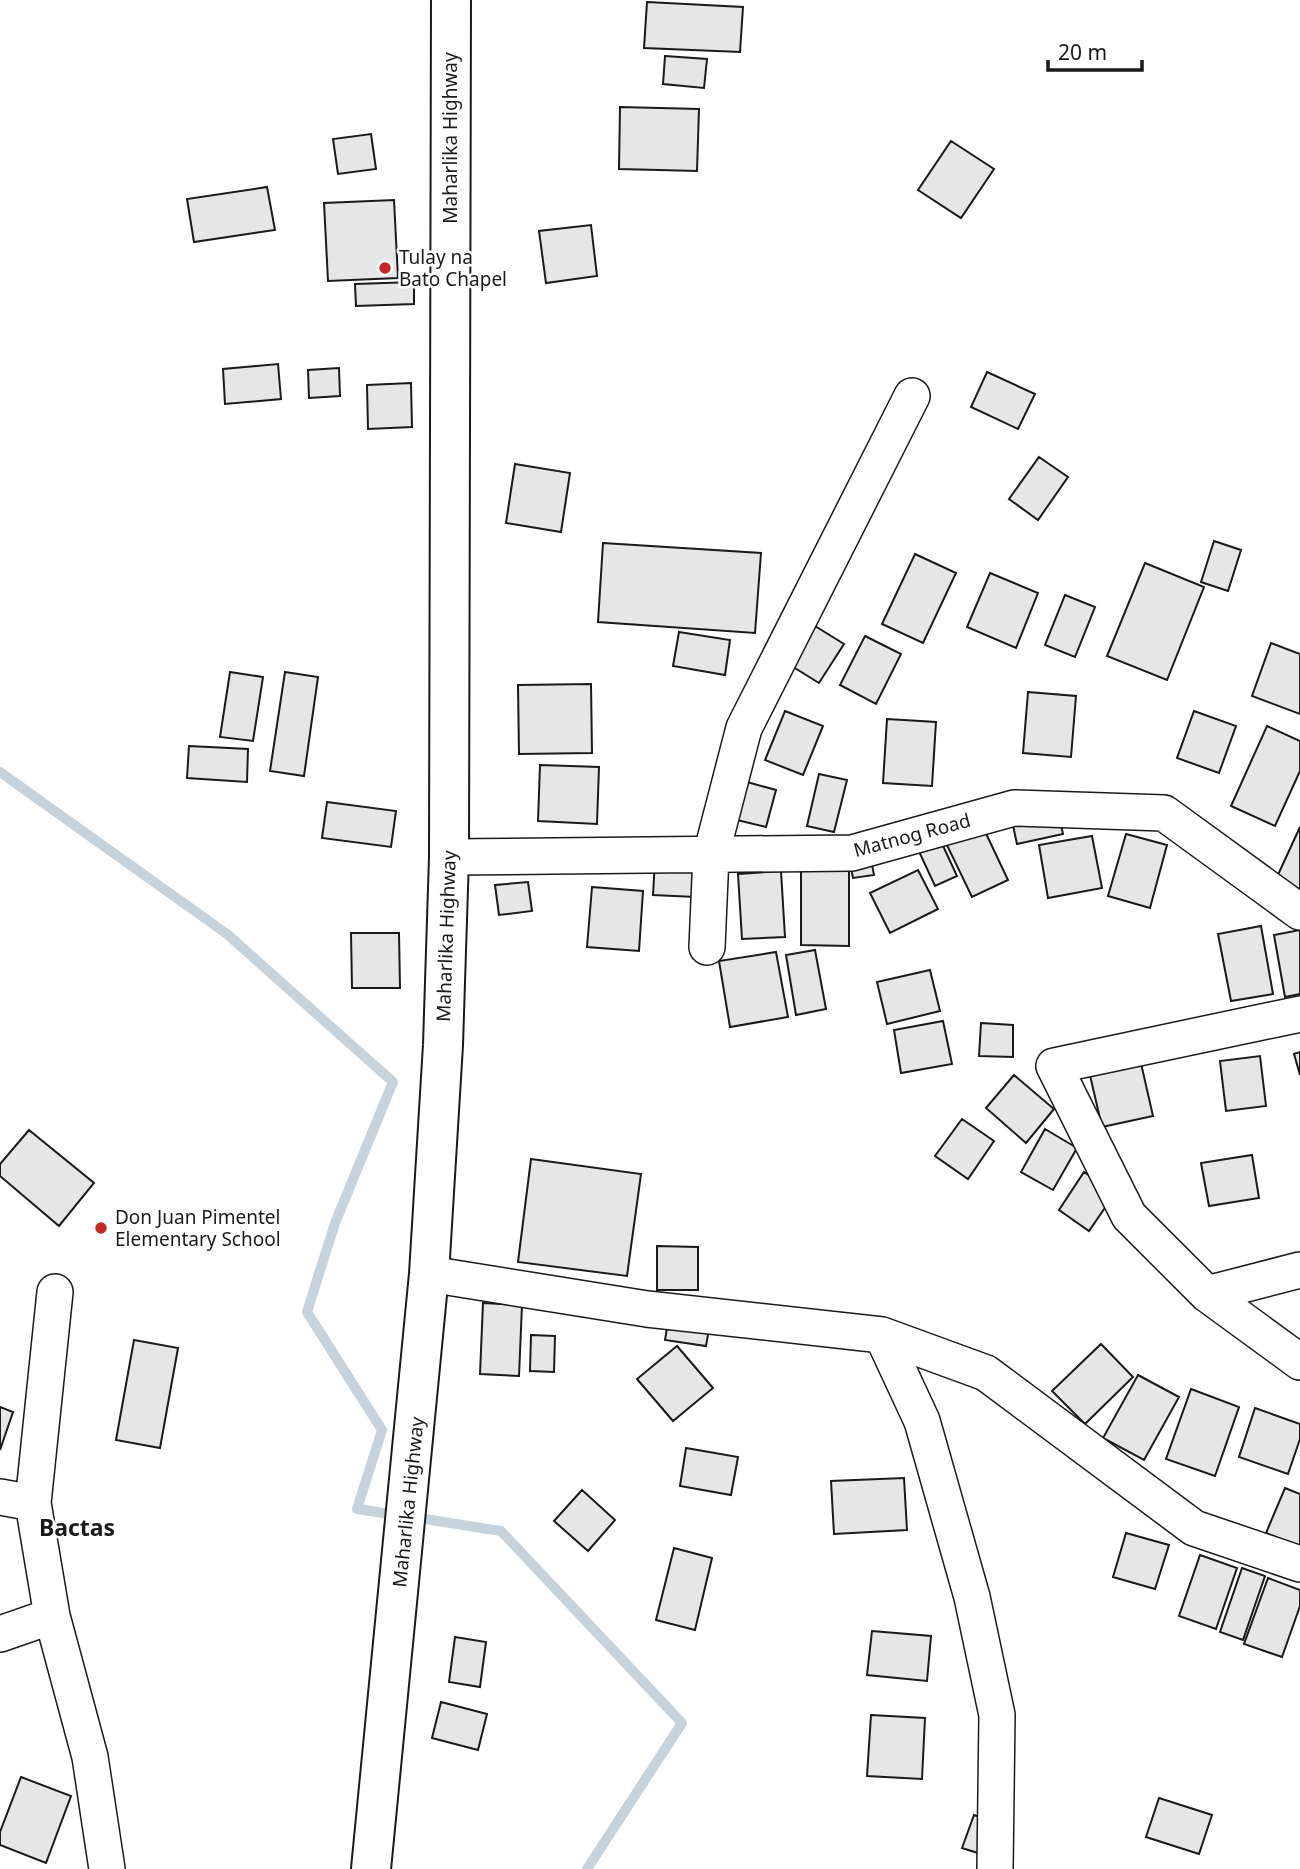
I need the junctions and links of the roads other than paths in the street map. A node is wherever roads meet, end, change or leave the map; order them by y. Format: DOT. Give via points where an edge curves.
graph roads {
  1 [pos="451,0"];
  2 [pos="912,396"];
  3 [pos="711,855"];
  4 [pos="449,857"];
  5 [pos="1300,912"];
  6 [pos="707,947"];
  7 [pos="1300,1014"];
  8 [pos="1300,1270"];
  9 [pos="429,1274"];
  10 [pos="55,1292"];
  11 [pos="1207,1294"];
  12 [pos="882,1335"];
  13 [pos="1300,1362"];
  14 [pos="17,1500"];
  15 [pos="1300,1564"];
  16 [pos="52,1616"];
  17 [pos="0,1634"];
  18 [pos="107,1869"];
  19 [pos="371,1869"];
  20 [pos="995,1869"];
  1 -- 4 [label="highway, Maharlika Highway"];
  2 -- 3 [label="street" via="744,728"];
  3 -- 4 [label="street, Matnog Road"];
  3 -- 5 [label="street, Matnog Road" via="852,853 1014,808 1164,813"];
  3 -- 6 [label="street"];
  4 -- 9 [label="highway, Maharlika Highway"];
  7 -- 11 [label="street" via="1055,1066 1129,1216"];
  8 -- 11 [label="street"];
  9 -- 12 [label="street" via="648,1310"];
  9 -- 19 [label="highway, Maharlika Highway"];
  10 -- 14 [label="street"];
  11 -- 13 [label="street"];
  12 -- 15 [label="street" via="986,1373 1194,1528"];
  12 -- 20 [label="street" via="922,1421 972,1597 997,1715"];
  14 -- 16 [label="street"];
  16 -- 17 [label="street"];
  16 -- 18 [label="street" via="90,1757"];
}
